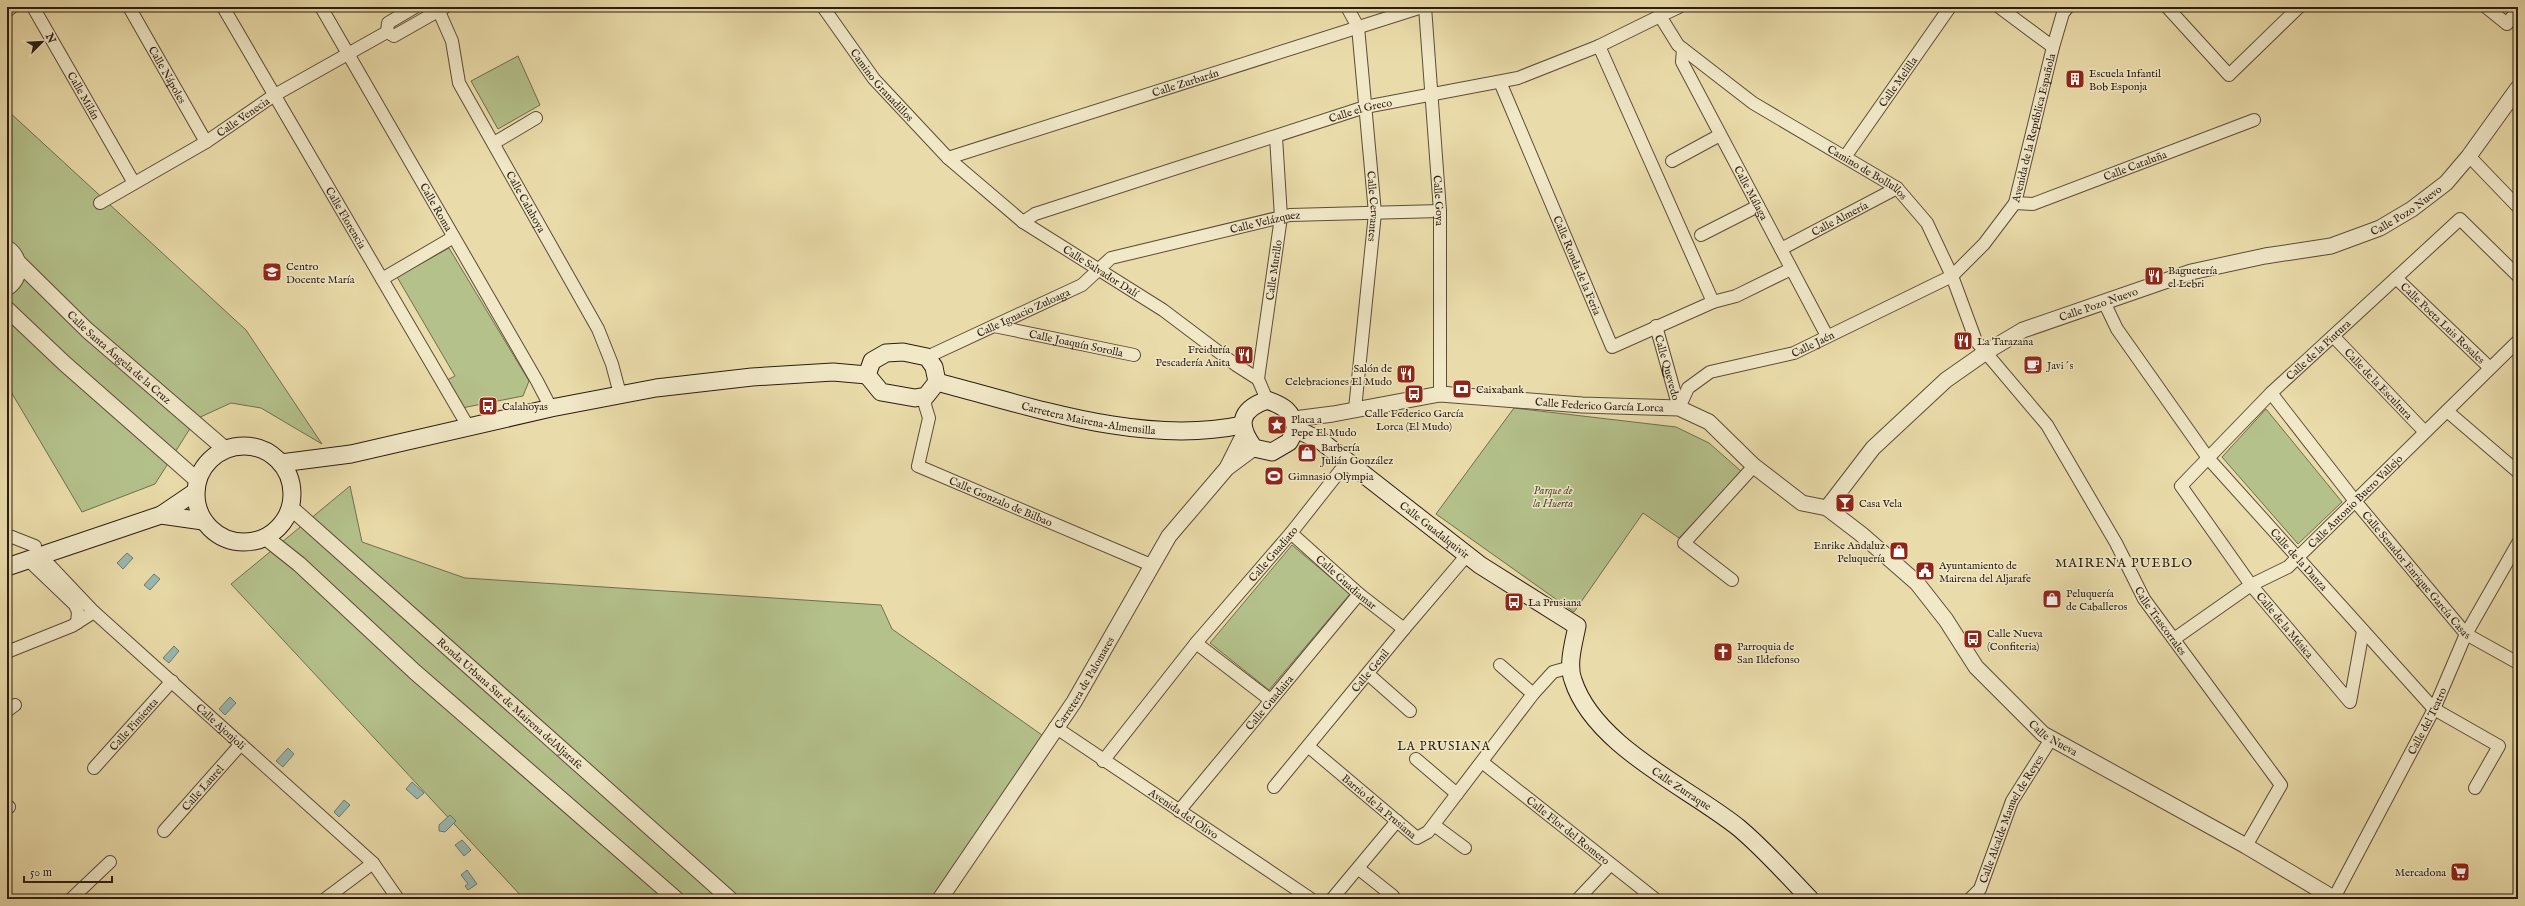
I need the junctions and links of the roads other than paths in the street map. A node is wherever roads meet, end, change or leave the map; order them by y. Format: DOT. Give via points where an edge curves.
graph roads {
  1 [pos="12,7"];
  2 [pos="33,7"];
  3 [pos="129,7"];
  4 [pos="223,7"];
  5 [pos="321,7"];
  6 [pos="415,7"];
  7 [pos="823,7"];
  8 [pos="1347,7"];
  9 [pos="1423,7"];
  10 [pos="1679,7"];
  11 [pos="1950,7"];
  12 [pos="1999,7"];
  13 [pos="2068,7"];
  14 [pos="2167,7"];
  15 [pos="2299,7"];
  16 [pos="2486,7"];
  17 [pos="440,8"];
  18 [pos="2518,10"];
  19 [pos="7,11"];
  20 [pos="1660,16"];
  21 [pos="1358,27"];
  22 [pos="387,32"];
  23 [pos="1599,46"];
  24 [pos="2053,47"];
  25 [pos="1683,49"];
  26 [pos="348,55"];
  27 [pos="1500,82"];
  28 [pos="1432,93"];
  29 [pos="2517,94"];
  30 [pos="273,96"];
  31 [pos="1365,107"];
  32 [pos="536,118"];
  33 [pos="2254,120"];
  34 [pos="1720,135"];
  35 [pos="1276,137"];
  36 [pos="206,142"];
  37 [pos="494,143"];
  38 [pos="2469,156"];
  39 [pos="1845,157"];
  40 [pos="948,158"];
  41 [pos="1672,161"];
  42 [pos="134,184"];
  43 [pos="1897,188"];
  44 [pos="100,202"];
  45 [pos="2015,203"];
  46 [pos="1758,206"];
  47 [pos="2518,207"];
  48 [pos="1440,212"];
  49 [pos="1375,213"];
  50 [pos="1281,217"];
  51 [pos="1023,222"];
  52 [pos="1701,235"];
  53 [pos="452,238"];
  54 [pos="7,248"];
  55 [pos="1781,249"];
  56 [pos="18,262"];
  57 [pos="1097,269"];
  58 [pos="1791,269"];
  59 [pos="1952,276"];
  60 [pos="2518,276"];
  61 [pos="2396,278"];
  62 [pos="382,279"];
  63 [pos="7,288"];
  64 [pos="1713,302"];
  65 [pos="2104,302"];
  66 [pos="7,309"];
  67 [pos="994,326"];
  68 [pos="1656,326"];
  69 [pos="1827,336"];
  70 [pos="2333,336"];
  71 [pos="2518,341"];
  72 [pos="1986,352"];
  73 [pos="1134,355"];
  74 [pos="2490,368"];
  75 [pos="933,369"];
  76 [pos="867,375"];
  77 [pos="1258,379"];
  78 [pos="2271,393"];
  79 [pos="620,394"];
  80 [pos="1440,394"];
  81 [pos="926,396"];
  82 [pos="1268,400"];
  83 [pos="551,408"];
  84 [pos="1679,408"];
  85 [pos="1355,409"];
  86 [pos="2447,411"];
  87 [pos="1295,424"];
  88 [pos="469,428"];
  89 [pos="1243,430"];
  90 [pos="2425,432"];
  91 [pos="1254,448"];
  92 [pos="225,449"];
  93 [pos="2208,458"];
  94 [pos="320,460"];
  95 [pos="1347,462"];
  96 [pos="281,463"];
  97 [pos="1754,466"];
  98 [pos="1227,468"];
  99 [pos="2518,472"];
  100 [pos="291,483"];
  101 [pos="196,486"];
  102 [pos="2181,486"];
  103 [pos="2355,501"];
  104 [pos="290,507"];
  105 [pos="1827,508"];
  106 [pos="161,515"];
  107 [pos="203,521"];
  108 [pos="1290,533"];
  109 [pos="7,536"];
  110 [pos="265,537"];
  111 [pos="2518,543"];
  112 [pos="35,554"];
  113 [pos="7,555"];
  114 [pos="1467,555"];
  115 [pos="2299,556"];
  116 [pos="1151,565"];
  117 [pos="7,567"];
  118 [pos="1732,580"];
  119 [pos="2251,585"];
  120 [pos="1359,594"];
  121 [pos="94,612"];
  122 [pos="77,623"];
  123 [pos="1404,629"];
  124 [pos="2363,631"];
  125 [pos="2466,634"];
  126 [pos="2174,639"];
  127 [pos="1196,643"];
  128 [pos="7,652"];
  129 [pos="2518,663"];
  130 [pos="1500,666"];
  131 [pos="1571,667"];
  132 [pos="1368,674"];
  133 [pos="172,681"];
  134 [pos="1533,694"];
  135 [pos="1269,699"];
  136 [pos="2434,709"];
  137 [pos="1410,711"];
  138 [pos="1055,727"];
  139 [pos="2051,739"];
  140 [pos="241,744"];
  141 [pos="1309,747"];
  142 [pos="1416,759"];
  143 [pos="1103,761"];
  144 [pos="1482,762"];
  145 [pos="94,768"];
  146 [pos="1274,787"];
  147 [pos="2475,788"];
  148 [pos="1457,794"];
  149 [pos="1179,811"];
  150 [pos="1397,821"];
  151 [pos="1434,825"];
  152 [pos="164,831"];
  153 [pos="2246,846"];
  154 [pos="1465,848"];
  155 [pos="110,862"];
  156 [pos="373,863"];
  157 [pos="1610,865"];
  158 [pos="1359,869"];
  159 [pos="1393,896"];
  160 [pos="71,899"];
  161 [pos="325,899"];
  162 [pos="398,899"];
  163 [pos="676,899"];
  164 [pos="730,899"];
  165 [pos="940,899"];
  166 [pos="1312,899"];
  167 [pos="1332,899"];
  168 [pos="1578,899"];
  169 [pos="1655,899"];
  170 [pos="1810,899"];
  171 [pos="1970,899"];
  172 [pos="2334,899"];
  1 -- 19 [label="street"];
  2 -- 42 [label="street, Calle Milán"];
  3 -- 36 [label="street, Calle Nápoles"];
  4 -- 30 [label="street, Calle Florencia"];
  5 -- 26 [label="street, Calle Roma"];
  6 -- 22 [label="street, Calle Venecia" via="388,23"];
  7 -- 40 [label="street, Camino Granadillos" via="874,79"];
  8 -- 21 [label="street, Calle Cervantes"];
  9 -- 21 [label="street, Calle Zurbarán"];
  9 -- 28 [label="street, Calle Goya"];
  10 -- 20 [label="street, Calle el Greco"];
  11 -- 39 [label="street, Calle Melilla"];
  12 -- 24 [label="street"];
  13 -- 24 [label="street, Avenida de la República Española" via="2063,13"];
  14 -- 15 [label="street" via="2229,74"];
  16 -- 18 [label="street" via="2507,24"];
  17 -- 22 [label="street, Calle Venecia" via="394,36"];
  17 -- 37 [label="street, Calle Calahoya" via="452,41 459,83"];
  20 -- 23 [label="street, Calle el Greco"];
  20 -- 25 [label="street"];
  21 -- 31 [label="street, Calle Cervantes"];
  21 -- 40 [label="street, Calle Zurbarán"];
  22 -- 26 [label="street, Calle Venecia"];
  23 -- 27 [label="street, Calle el Greco" via="1518,78"];
  23 -- 64 [label="street"];
  24 -- 45 [label="street, Avenida de la República Española"];
  25 -- 34 [label="street, Calle Málaga" via="1682,62"];
  25 -- 39 [label="street, Camino de Bollullos" via="1753,102"];
  26 -- 30 [label="street, Calle Venecia"];
  26 -- 53 [label="street, Calle Roma"];
  27 -- 28 [label="street, Calle el Greco"];
  27 -- 68 [label="street, Calle Ronda de la Feria" via="1612,347"];
  28 -- 31 [label="street, Calle el Greco"];
  28 -- 48 [label="street, Calle Goya"];
  29 -- 38 [label="street, Calle Pozo Nuevo"];
  30 -- 36 [label="street, Calle Venecia"];
  30 -- 62 [label="street, Calle Florencia"];
  31 -- 35 [label="street, Calle el Greco"];
  31 -- 49 [label="street, Calle Cervantes"];
  32 -- 37 [label="street"];
  33 -- 45 [label="street, Calle Cataluña" via="2033,204"];
  34 -- 41 [label="street"];
  34 -- 46 [label="street, Calle Málaga"];
  35 -- 50 [label="street, Calle Murillo"];
  35 -- 51 [label="street, Calle el Greco" via="1035,214"];
  36 -- 42 [label="street, Calle Venecia"];
  37 -- 79 [label="street, Calle Calahoya" via="598,329 612,364"];
  38 -- 47 [label="street"];
  38 -- 65 [label="street, Calle Pozo Nuevo" via="2446,183 2380,228 2331,246 2191,272"];
  39 -- 43 [label="street, Camino de Bollullos"];
  40 -- 51 [label="street, Calle Salvador Dalí"];
  42 -- 44 [label="street, Calle Venecia"];
  43 -- 55 [label="street, Calle Almería"];
  43 -- 59 [label="street, Camino de Bollullos" via="1927,223"];
  45 -- 59 [label="street, Avenida de la República Española" via="1984,244"];
  46 -- 52 [label="street"];
  46 -- 55 [label="street, Calle Málaga"];
  48 -- 49 [label="street, Calle Velázquez"];
  48 -- 80 [label="street, Calle Goya"];
  49 -- 50 [label="street, Calle Velázquez"];
  49 -- 85 [label="street, Calle Cervantes"];
  50 -- 57 [label="street, Calle Velázquez" via="1111,258"];
  50 -- 77 [label="street, Calle Murillo"];
  51 -- 57 [label="street, Calle Salvador Dalí"];
  53 -- 62 [label="street"];
  53 -- 83 [label="street, Calle Roma"];
  54 -- 56 [label="street, Calle Santa Ángela de la Cruz"];
  55 -- 58 [label="street, Calle Málaga"];
  56 -- 63 [label="street" via="16,279"];
  56 -- 92 [label="street, Calle Santa Ángela de la Cruz" via="87,330"];
  57 -- 67 [label="street, Calle Ignacio Zuloaga" via="1082,285"];
  57 -- 77 [label="street, Calle Salvador Dalí" via="1163,310"];
  58 -- 64 [label="street, Calle Ronda de la Feria" via="1736,296"];
  58 -- 69 [label="street, Calle Málaga"];
  59 -- 69 [label="street, Calle Jaén"];
  59 -- 72 [label="street, Camino de Bollullos" via="1976,341"];
  60 -- 61 [label="street, Calle de la Pintura" via="2460,219"];
  61 -- 70 [label="street, Calle de la Pintura"];
  61 -- 74 [label="street, Calle Poeta Luis Rosales"];
  62 -- 88 [label="street, Calle Florencia"];
  64 -- 68 [label="street, Calle Ronda de la Feria"];
  65 -- 72 [label="street, Calle Pozo Nuevo" via="2024,330"];
  65 -- 93 [label="street, Calle de la Danza" via="2117,328"];
  66 -- 101 [label="street"];
  67 -- 73 [label="street, Calle Joaquín Sorolla"];
  67 -- 75 [label="street, Calle Ignacio Zuloaga" via="944,349"];
  68 -- 84 [label="street, Calle Quevedo"];
  69 -- 84 [label="street, Calle Jaén" via="1794,353 1710,372 1688,388"];
  70 -- 78 [label="street, Calle de la Pintura"];
  70 -- 90 [label="street, Calle de la Escultura"];
  71 -- 74 [label="street, Calle Antonio Buero Vallejo"];
  72 -- 105 [label="street, Calle Pozo Nuevo" via="1946,380 1873,448"];
  72 -- 126 [label="street, Calle Trascorrales" via="2047,425 2116,543 2144,599"];
  74 -- 86 [label="street, Calle Antonio Buero Vallejo"];
  75 -- 76 [label="main road" via="903,352 886,353 872,361"];
  75 -- 81 [label="main road"];
  75 -- 89 [label="main road, Carretera Mairena-Almensilla" via="1085,420 1166,431"];
  76 -- 79 [label="main road" via="833,372 752,377"];
  76 -- 81 [label="main road" via="881,392 915,398"];
  77 -- 82 [label="street"];
  78 -- 93 [label="street, Calle de la Pintura"];
  78 -- 103 [label="street, Calle Senador Enrique García Casas"];
  79 -- 83 [label="main road"];
  80 -- 84 [label="street, Calle Federico García Lorca" via="1582,405"];
  80 -- 85 [label="street, Calle Federico García Lorca"];
  81 -- 116 [label="street, Calle Gonzalo de Bilbao" via="925,405 929,418 918,466"];
  82 -- 87 [label="main road" via="1285,406"];
  82 -- 89 [label="main road" via="1254,405 1246,414"];
  83 -- 88 [label="main road"];
  84 -- 97 [label="street, Calle Federico García Lorca" via="1709,422"];
  85 -- 87 [label="street, Calle Federico García Lorca"];
  86 -- 90 [label="street, Calle Antonio Buero Vallejo"];
  86 -- 99 [label="street"];
  87 -- 91 [label="main road" via="1289,442 1272,452"];
  87 -- 95 [label="main road, Calle Guadalquivir"];
  88 -- 94 [label="main road"];
  89 -- 91 [label="main road"];
  89 -- 98 [label="street, Carretera de Palomares"];
  90 -- 103 [label="street, Calle Antonio Buero Vallejo"];
  91 -- 98 [label="street, Carretera de Palomares"];
  92 -- 96 [label="main road" via="240,445 255,446 269,452"];
  92 -- 101 [label="main road" via="208,461"];
  93 -- 102 [label="street, Calle de la Pintura"];
  93 -- 115 [label="street, Calle de la Danza"];
  94 -- 96 [label="main road"];
  94 -- 100 [label="main road"];
  95 -- 108 [label="street, Calle Guadiato"];
  95 -- 114 [label="main road, Calle Guadalquivir"];
  96 -- 100 [label="main road"];
  97 -- 105 [label="street, Calle Federico García Lorca" via="1802,503"];
  97 -- 118 [label="street" via="1684,542"];
  98 -- 116 [label="street, Carretera de Palomares" via="1169,536"];
  100 -- 104 [label="main road"];
  101 -- 106 [label="main road"];
  101 -- 107 [label="main road" via="197,507"];
  102 -- 119 [label="street, Calle de la Música"];
  103 -- 115 [label="street, Calle Antonio Buero Vallejo"];
  103 -- 125 [label="street, Calle Senador Enrique García Casas"];
  104 -- 110 [label="main road" via="276,530"];
  104 -- 164 [label="street, Ronda Urbana Sur de Mairena delAljarafe"];
  105 -- 139 [label="street, Calle Nueva" via="1917,583 1946,620 1976,667"];
  106 -- 107 [label="main road"];
  106 -- 112 [label="main road"];
  107 -- 110 [label="main road" via="215,533 231,541 248,542"];
  108 -- 120 [label="street, Calle Guadiamar"];
  108 -- 127 [label="street, Calle Guadiato"];
  109 -- 112 [label="street, Calle Ajonjoli"];
  110 -- 163 [label="street" via="299,564 415,672"];
  111 -- 125 [label="street, Calle del Teatro"];
  112 -- 113 [label="main road"];
  112 -- 117 [label="main road"];
  112 -- 121 [label="street, Calle Ajonjoli"];
  112 -- 122 [label="street, Calle Ajonjoli" via="75,605 78,612"];
  114 -- 123 [label="street, Calle Genil"];
  114 -- 131 [label="main road, Calle Guadalquivir" via="1577,626"];
  115 -- 119 [label="street, Calle Antonio Buero Vallejo" via="2288,567"];
  115 -- 124 [label="street, Calle de la Danza"];
  116 -- 138 [label="street, Carretera de Palomares" via="1074,702"];
  119 -- 124 [label="street, Calle de la Música" via="2350,702"];
  119 -- 126 [label="street, Calle Antonio Buero Vallejo"];
  120 -- 123 [label="street, Calle Guadiamar"];
  120 -- 135 [label="street, Calle Guadaira"];
  121 -- 122 [label="street"];
  121 -- 133 [label="street, Calle Ajonjoli"];
  122 -- 128 [label="street"];
  123 -- 132 [label="street, Calle Genil"];
  124 -- 136 [label="street, Calle de la Danza"];
  125 -- 129 [label="street, Calle Senador Enrique García Casas"];
  125 -- 136 [label="street, Calle del Teatro"];
  126 -- 153 [label="street, Calle Trascorrales" via="2281,786"];
  127 -- 135 [label="street"];
  127 -- 143 [label="street, Calle Guadiato"];
  130 -- 134 [label="street"];
  131 -- 134 [label="street, Barrio de la Prusiana" via="1553,672"];
  131 -- 170 [label="main road, Calle Zurraque" via="1572,680 1582,700 1607,733 1739,828"];
  132 -- 137 [label="street"];
  132 -- 141 [label="street, Calle Genil"];
  133 -- 140 [label="street, Calle Ajonjoli"];
  133 -- 145 [label="street, Calle Pimienta"];
  134 -- 144 [label="street, Barrio de la Prusiana"];
  135 -- 149 [label="street, Calle Guadaira"];
  136 -- 147 [label="street, Calle de la Danza" via="2499,746"];
  136 -- 172 [label="street, Calle del Teatro"];
  138 -- 143 [label="street, Avenida del Olivo"];
  138 -- 165 [label="street, Carretera de Palomares"];
  139 -- 153 [label="street, Calle Nueva"];
  139 -- 171 [label="street, Calle Alcalde Manuel de Reyes" via="2012,801 1980,889"];
  140 -- 152 [label="street, Calle Laurel"];
  140 -- 156 [label="street, Calle Ajonjoli"];
  141 -- 146 [label="street, Calle Genil"];
  141 -- 150 [label="street, Barrio de la Prusiana"];
  142 -- 148 [label="street"];
  143 -- 149 [label="street, Avenida del Olivo"];
  144 -- 148 [label="street, Barrio de la Prusiana"];
  144 -- 157 [label="street, Calle Flor del Romero"];
  148 -- 151 [label="street, Barrio de la Prusiana"];
  149 -- 166 [label="street, Avenida del Olivo"];
  150 -- 151 [label="street, Barrio de la Prusiana" via="1417,838"];
  150 -- 158 [label="street"];
  151 -- 154 [label="street"];
  153 -- 172 [label="street, Calle Nueva"];
  155 -- 160 [label="street"];
  156 -- 161 [label="street"];
  156 -- 162 [label="street, Calle Ajonjoli"];
  157 -- 168 [label="street"];
  157 -- 169 [label="street, Calle Flor del Romero"];
  158 -- 159 [label="street"];
  158 -- 167 [label="street"];
}
